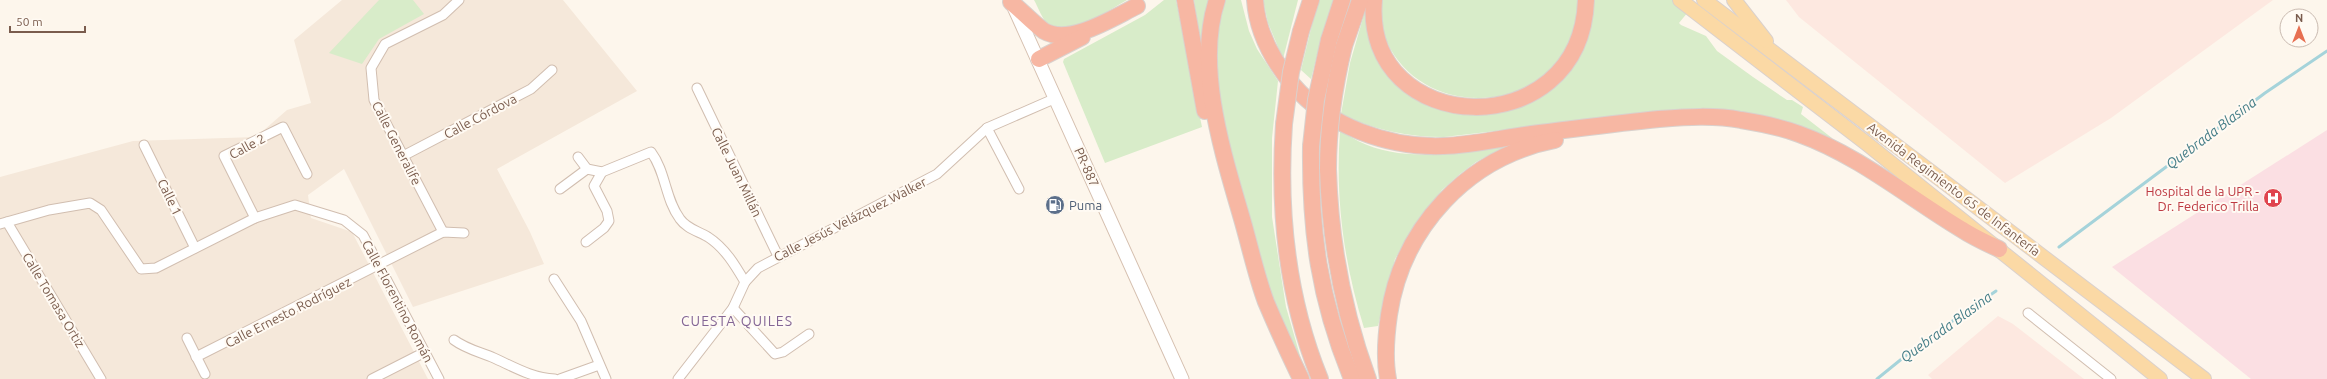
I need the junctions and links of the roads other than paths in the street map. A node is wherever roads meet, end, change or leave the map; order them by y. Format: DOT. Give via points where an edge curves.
graph roads {
  1 [pos="459,0"];
  2 [pos="1185,0"];
  3 [pos="1217,0"];
  4 [pos="1255,0"];
  5 [pos="1311,0"];
  6 [pos="1342,0"];
  7 [pos="1360,0"];
  8 [pos="1374,0"];
  9 [pos="1586,0"];
  10 [pos="1680,0"];
  11 [pos="1704,0"];
  12 [pos="1734,0"];
  13 [pos="1011,1"];
  14 [pos="1142,2"];
  15 [pos="1778,58"];
  16 [pos="1038,59"];
  17 [pos="552,70"];
  18 [pos="697,88"];
  19 [pos="1056,98"];
  20 [pos="1606,125"];
  21 [pos="987,128"];
  22 [pos="144,145"];
  23 [pos="403,156"];
  24 [pos="578,157"];
  25 [pos="587,169"];
  26 [pos="602,172"];
  27 [pos="308,174"];
  28 [pos="560,189"];
  29 [pos="1019,189"];
  30 [pos="255,218"];
  31 [pos="3,223"];
  32 [pos="443,232"];
  33 [pos="464,233"];
  34 [pos="586,242"];
  35 [pos="195,248"];
  36 [pos="1999,249"];
  37 [pos="778,256"];
  38 [pos="380,266"];
  39 [pos="554,279"];
  40 [pos="745,282"];
  41 [pos="1266,300"];
  42 [pos="733,308"];
  43 [pos="2028,313"];
  44 [pos="809,334"];
  45 [pos="187,338"];
  46 [pos="454,340"];
  47 [pos="425,352"];
  48 [pos="196,357"];
  49 [pos="599,365"];
  50 [pos="204,374"];
  51 [pos="101,379"];
  52 [pos="372,379"];
  53 [pos="439,379"];
  54 [pos="556,379"];
  55 [pos="560,379"];
  56 [pos="606,379"];
  57 [pos="678,379"];
  58 [pos="1182,379"];
  59 [pos="1301,379"];
  60 [pos="1320,379"];
  61 [pos="1352,379"];
  62 [pos="1368,379"];
  63 [pos="1388,379"];
  64 [pos="2111,379"];
  65 [pos="2160,379"];
  66 [pos="2204,379"];
  1 -- 23 [label="street, Calle Generalife" via="443,15 385,44 370,68 374,100"];
  2 -- 41 [label="highway" via="1208,126 1222,186 1244,255"];
  3 -- 41 [label="highway" via="1210,39 1214,104 1232,183"];
  4 -- 20 [label="highway" via="1265,39 1279,68 1300,93 1330,116 1356,130 1395,142 1445,146"];
  5 -- 60 [label="highway, bridge" via="1291,72 1284,124 1281,182 1287,258 1303,329"];
  6 -- 61 [label="highway, bridge" via="1329,40 1316,100 1311,146 1312,226 1319,272 1334,332"];
  7 -- 62 [label="highway, bridge" via="1344,46 1336,82 1328,169 1332,234 1338,275"];
  8 -- 9 [label="highway" via="1374,22 1378,41 1382,52 1400,76 1436,100 1454,106 1482,108 1522,98 1538,90 1558,72 1578,41 1583,27"];
  10 -- 36 [label="main road, Avenida Regimiento 65 de Infantería"];
  11 -- 15 [label="main road, Avenida Regimiento 65 de Infantería"];
  12 -- 15 [label="main road"];
  13 -- 14 [label="highway" via="1053,35 1092,28"];
  13 -- 16 [label="street, PR-887"];
  14 -- 16 [label="highway" via="1101,28"];
  15 -- 66 [label="main road, Avenida Regimiento 65 de Infantería" via="1881,133"];
  16 -- 19 [label="street, PR-887"];
  17 -- 23 [label="street, Calle Córdova" via="531,89"];
  18 -- 37 [label="street, Calle Juan Millán"];
  19 -- 21 [label="street, Calle Jesús Velázquez Walker"];
  19 -- 58 [label="street, PR-887"];
  20 -- 36 [label="highway" via="1721,117 1786,130 1843,154 1909,193 1961,230"];
  20 -- 63 [label="highway" via="1509,153 1476,172 1441,204 1410,249 1395,284 1386,334"];
  21 -- 29 [label="street"];
  21 -- 37 [label="street, Calle Jesús Velázquez Walker" via="937,174 795,250"];
  22 -- 35 [label="street, Calle 1"];
  23 -- 32 [label="street, Calle Generalife"];
  24 -- 25 [label="street"];
  25 -- 26 [label="street"];
  25 -- 28 [label="street"];
  26 -- 34 [label="street" via="594,186 607,212 608,221 604,228"];
  26 -- 40 [label="street" via="651,152 680,220 691,230 708,237 720,247"];
  27 -- 30 [label="street, Calle 2" via="284,127 224,156"];
  30 -- 35 [label="street, Calle Florentino Román"];
  30 -- 38 [label="street, Calle Florentino Román" via="295,205 344,220 363,235"];
  31 -- 35 [label="street, Calle Florentino Román" via="49,210 90,203 101,210 140,269 156,268"];
  31 -- 51 [label="street, Calle Tomasa Ortiz"];
  32 -- 33 [label="street"];
  32 -- 38 [label="street"];
  36 -- 65 [label="main road, Avenida Regimiento 65 de Infantería"];
  37 -- 40 [label="street, Calle Jesús Velázquez Walker" via="758,268"];
  38 -- 47 [label="street, Calle Florentino Román"];
  38 -- 48 [label="street, Calle Ernesto Rodríguez"];
  39 -- 49 [label="street" via="581,321"];
  40 -- 42 [label="street, Calle Jesús Velázquez Walker"];
  41 -- 59 [label="highway"];
  42 -- 44 [label="street" via="775,354 783,352"];
  42 -- 57 [label="street, Calle Jesús Velázquez Walker"];
  43 -- 64 [label="street"];
  45 -- 48 [label="street"];
  46 -- 54 [label="street" via="464,348 521,371"];
  47 -- 52 [label="street"];
  47 -- 53 [label="street, Calle Florentino Román"];
  48 -- 50 [label="street"];
  49 -- 55 [label="street"];
  49 -- 56 [label="street"];
}
